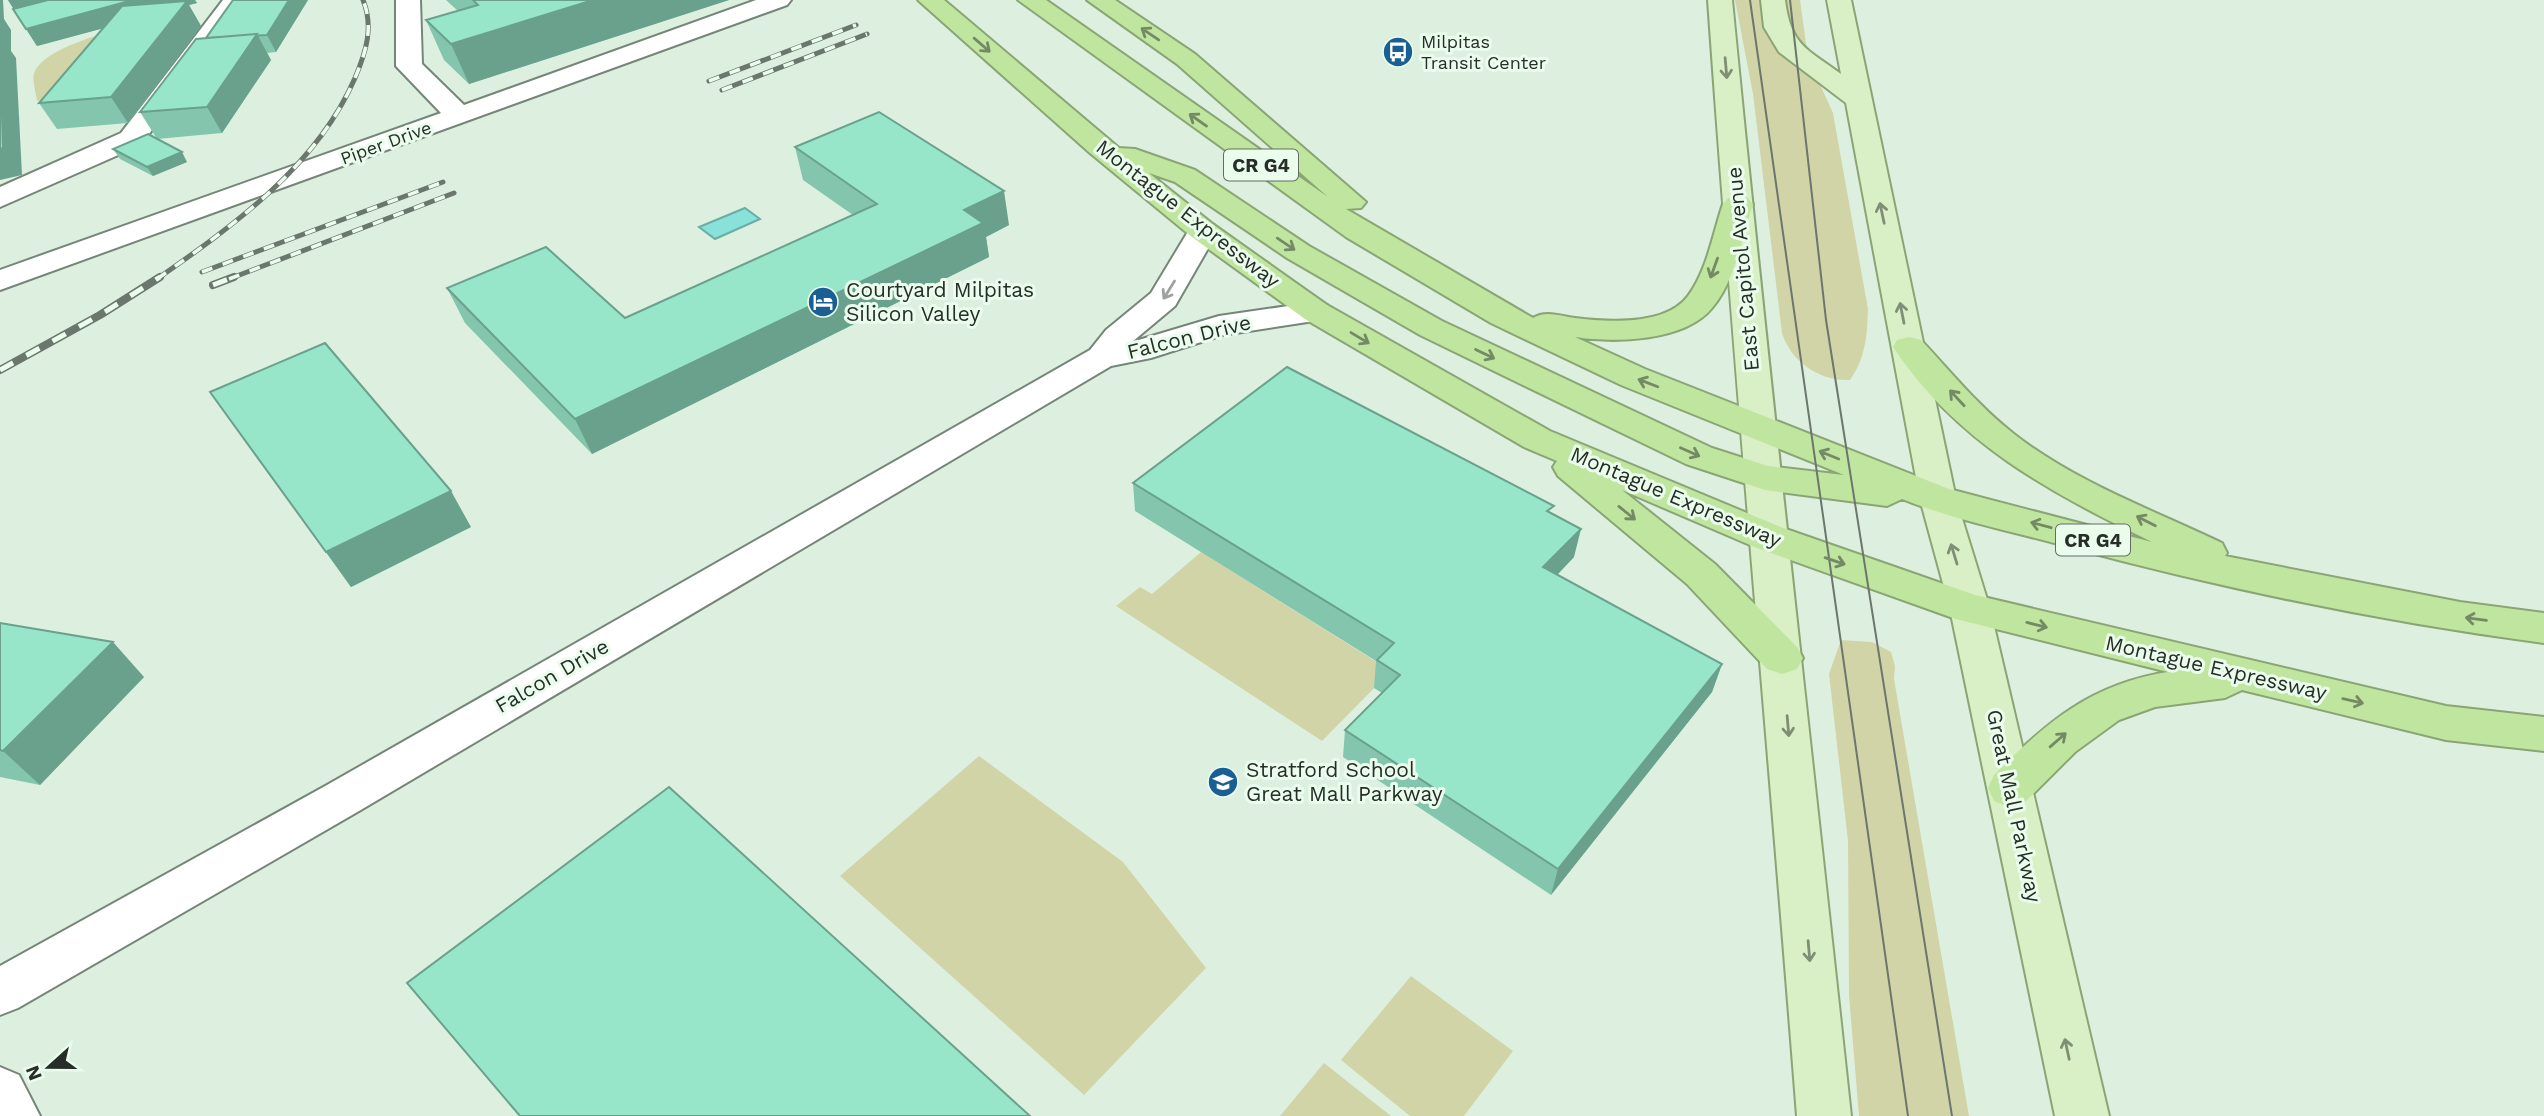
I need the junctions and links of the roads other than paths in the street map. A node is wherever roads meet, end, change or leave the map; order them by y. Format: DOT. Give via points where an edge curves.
graph roads {
  1 [pos="235,0"];
  2 [pos="408,0"];
  3 [pos="801,0"];
  4 [pos="930,0"];
  5 [pos="1030,0"];
  6 [pos="1099,0"];
  7 [pos="1720,0"];
  8 [pos="1773,0"];
  9 [pos="1839,0"];
  10 [pos="775,2"];
  11 [pos="1859,100"];
  12 [pos="460,116"];
  13 [pos="1100,147"];
  14 [pos="0,198"];
  15 [pos="1738,204"];
  16 [pos="1203,231"];
  17 [pos="1424,270"];
  18 [pos="0,281"];
  19 [pos="1316,312"];
  20 [pos="1502,316"];
  21 [pos="1909,346"];
  22 [pos="1102,357"];
  23 [pos="1757,426"];
  24 [pos="1537,439"];
  25 [pos="1765,478"];
  26 [pos="1938,499"];
  27 [pos="1770,538"];
  28 [pos="2250,575"];
  29 [pos="1970,609"];
  30 [pos="2544,628"];
  31 [pos="1782,658"];
  32 [pos="2263,680"];
  33 [pos="2544,734"];
  34 [pos="2010,788"];
  35 [pos="0,992"];
  36 [pos="0,1093"];
  37 [pos="13,1116"];
  38 [pos="1824,1116"];
  39 [pos="2082,1116"];
  1 -- 14 [label="street" via="131,139"];
  2 -- 12 [label="street" via="409,66"];
  3 -- 10 [label="street, Piper Drive"];
  4 -- 13 [label="highway, Montague Expressway, one-way"];
  17 -- 5 [label="highway, CR G4, one-way" via="1346,223"];
  17 -- 6 [label="highway, one-way" via="1186,59"];
  7 -- 15 [label="main road, East Capitol Avenue, one-way"];
  8 -- 11 [label="main road" via="1776,27 1788,47"];
  9 -- 11 [label="main road"];
  10 -- 12 [label="street, Piper Drive"];
  21 -- 11 [label="main road, one-way"];
  12 -- 18 [label="street, Piper Drive"];
  13 -- 16 [label="highway, Montague Expressway"];
  13 -- 25 [label="highway, one-way" via="1185,176 1298,252 1431,328 1699,456"];
  15 -- 20 [label="highway, one-way" via="1702,300 1676,318 1657,327 1607,331"];
  15 -- 23 [label="main road, East Capitol Avenue"];
  16 -- 19 [label="highway, Montague Expressway"];
  16 -- 22 [label="street, Falcon Drive, one-way" via="1164,299 1118,337"];
  17 -- 20 [label="highway, CR G4"];
  19 -- 22 [label="street, Falcon Drive" via="1219,326 1139,351"];
  19 -- 24 [label="highway, Montague Expressway, one-way"];
  23 -- 20 [label="highway, CR G4, one-way" via="1633,377"];
  21 -- 26 [label="main road"];
  28 -- 21 [label="highway, one-way" via="2008,447 1982,426"];
  22 -- 35 [label="street, Falcon Drive"];
  23 -- 25 [label="main road, East Capitol Avenue"];
  26 -- 23 [label="highway, CR G4, one-way"];
  24 -- 27 [label="highway, Montague Expressway"];
  24 -- 31 [label="highway, one-way" via="1701,574"];
  25 -- 26 [label="highway"];
  25 -- 27 [label="main road, East Capitol Avenue"];
  28 -- 26 [label="highway, CR G4, one-way" via="2145,554"];
  29 -- 26 [label="main road, Great Mall Parkway, one-way"];
  27 -- 29 [label="highway, Montague Expressway, one-way"];
  27 -- 31 [label="main road"];
  30 -- 28 [label="highway, CR G4, one-way" via="2460,617"];
  29 -- 32 [label="highway, Montague Expressway, one-way"];
  29 -- 34 [label="main road, Great Mall Parkway"];
  31 -- 38 [label="main road, one-way"];
  32 -- 33 [label="highway, Montague Expressway, one-way" via="2446,723"];
  34 -- 32 [label="highway, one-way" via="2054,742 2088,715 2131,695 2187,684"];
  39 -- 34 [label="main road, Great Mall Parkway, one-way"];
  36 -- 37 [label="street"];
}
